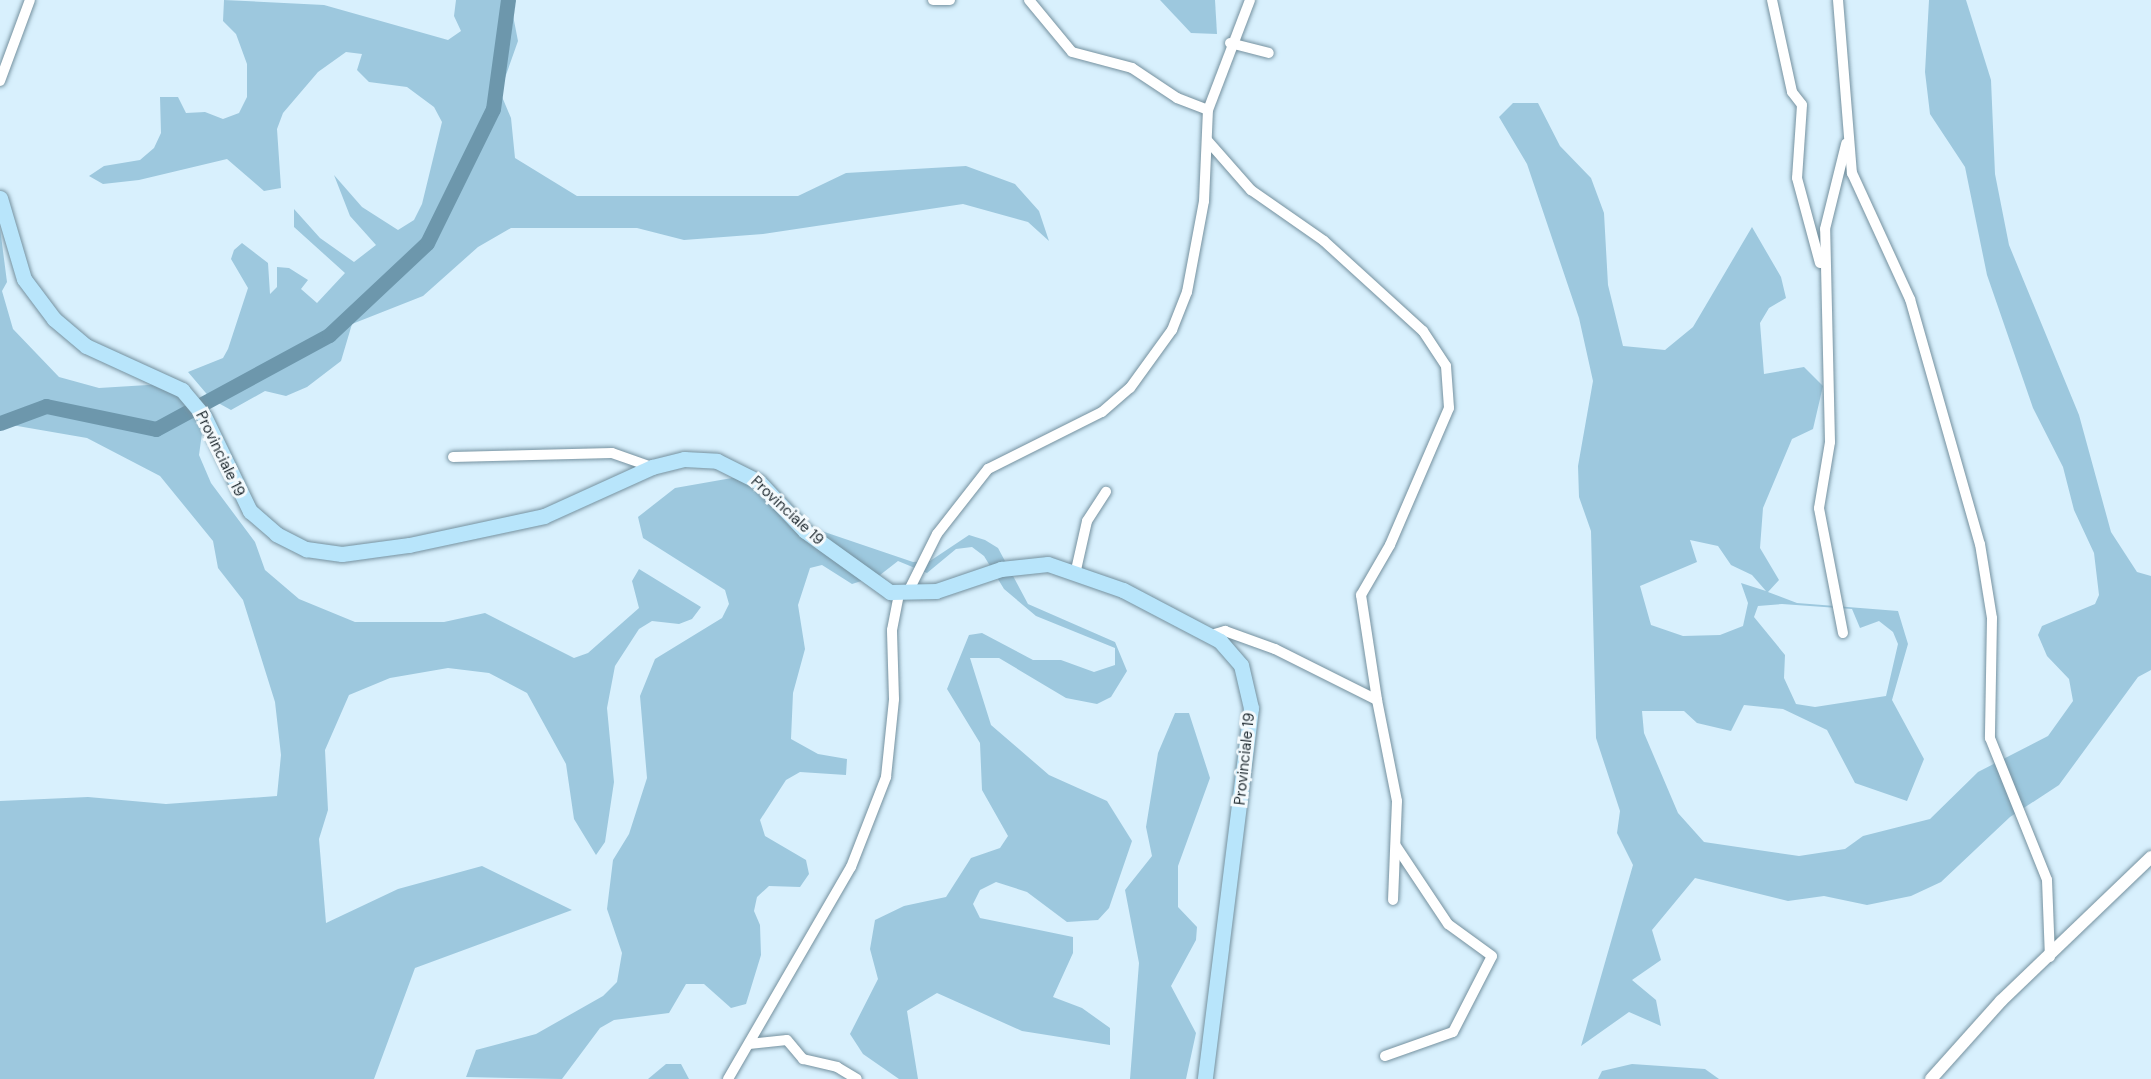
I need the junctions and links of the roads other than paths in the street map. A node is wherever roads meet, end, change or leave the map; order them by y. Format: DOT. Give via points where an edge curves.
graph roads {
  1 [pos="30,0"];
  2 [pos="933,0"];
  3 [pos="950,0"];
  4 [pos="1029,0"];
  5 [pos="1250,0"];
  6 [pos="1772,0"];
  7 [pos="1838,0"];
  8 [pos="1230,43"];
  9 [pos="1269,53"];
  10 [pos="0,81"];
  11 [pos="1208,110"];
  12 [pos="1849,135"];
  13 [pos="1207,140"];
  14 [pos="0,198"];
  15 [pos="1823,268"];
  16 [pos="453,457"];
  17 [pos="652,467"];
  18 [pos="1106,492"];
  19 [pos="1076,570"];
  20 [pos="903,594"];
  21 [pos="1843,633"];
  22 [pos="1210,635"];
  23 [pos="1377,700"];
  24 [pos="1396,846"];
  25 [pos="2151,857"];
  26 [pos="1393,900"];
  27 [pos="2050,957"];
  28 [pos="748,1044"];
  29 [pos="1385,1056"];
  30 [pos="728,1079"];
  31 [pos="857,1079"];
  32 [pos="1205,1079"];
  33 [pos="1931,1079"];
  1 -- 10 [label="street"];
  2 -- 3 [label="street"];
  4 -- 11 [label="street" via="1072,52 1132,68 1177,98"];
  5 -- 8 [label="street"];
  6 -- 15 [label="street" via="1792,92 1802,105 1797,178"];
  7 -- 12 [label="street"];
  8 -- 9 [label="street"];
  8 -- 11 [label="street"];
  11 -- 13 [label="street"];
  12 -- 15 [label="street" via="1825,229"];
  12 -- 27 [label="street" via="1859,195 1910,299 1980,544 1992,618 1990,738 2047,880"];
  13 -- 20 [label="street" via="1204,201 1187,292 1155,358 1102,412 988,469 937,534"];
  13 -- 23 [label="street" via="1251,190 1324,241 1423,331 1446,366 1449,408 1390,545 1361,595"];
  14 -- 17 [label="main road, Provinciale 19" via="24,279 54,319 86,346 182,390 204,417 250,511 276,534 306,549 374,552 544,516"];
  15 -- 21 [label="street" via="1830,442 1819,508"];
  16 -- 17 [label="street" via="612,453"];
  17 -- 20 [label="main road, Provinciale 19" via="694,458 728,464 759,482 784,512 852,569"];
  18 -- 19 [label="street" via="1087,521"];
  19 -- 20 [label="main road, Provinciale 19" via="1025,565"];
  19 -- 22 [label="main road, Provinciale 19"];
  20 -- 28 [label="street" via="886,777 851,867"];
  22 -- 23 [label="street" via="1224,631 1275,650"];
  22 -- 32 [label="main road, Provinciale 19" via="1241,665 1251,708"];
  23 -- 24 [label="street" via="1397,801"];
  24 -- 26 [label="street"];
  24 -- 29 [label="street" via="1448,924 1492,956 1453,1032"];
  25 -- 27 [label="street"];
  27 -- 33 [label="street"];
  28 -- 30 [label="street"];
  28 -- 31 [label="street" via="788,1040 803,1059 837,1067"];
}
